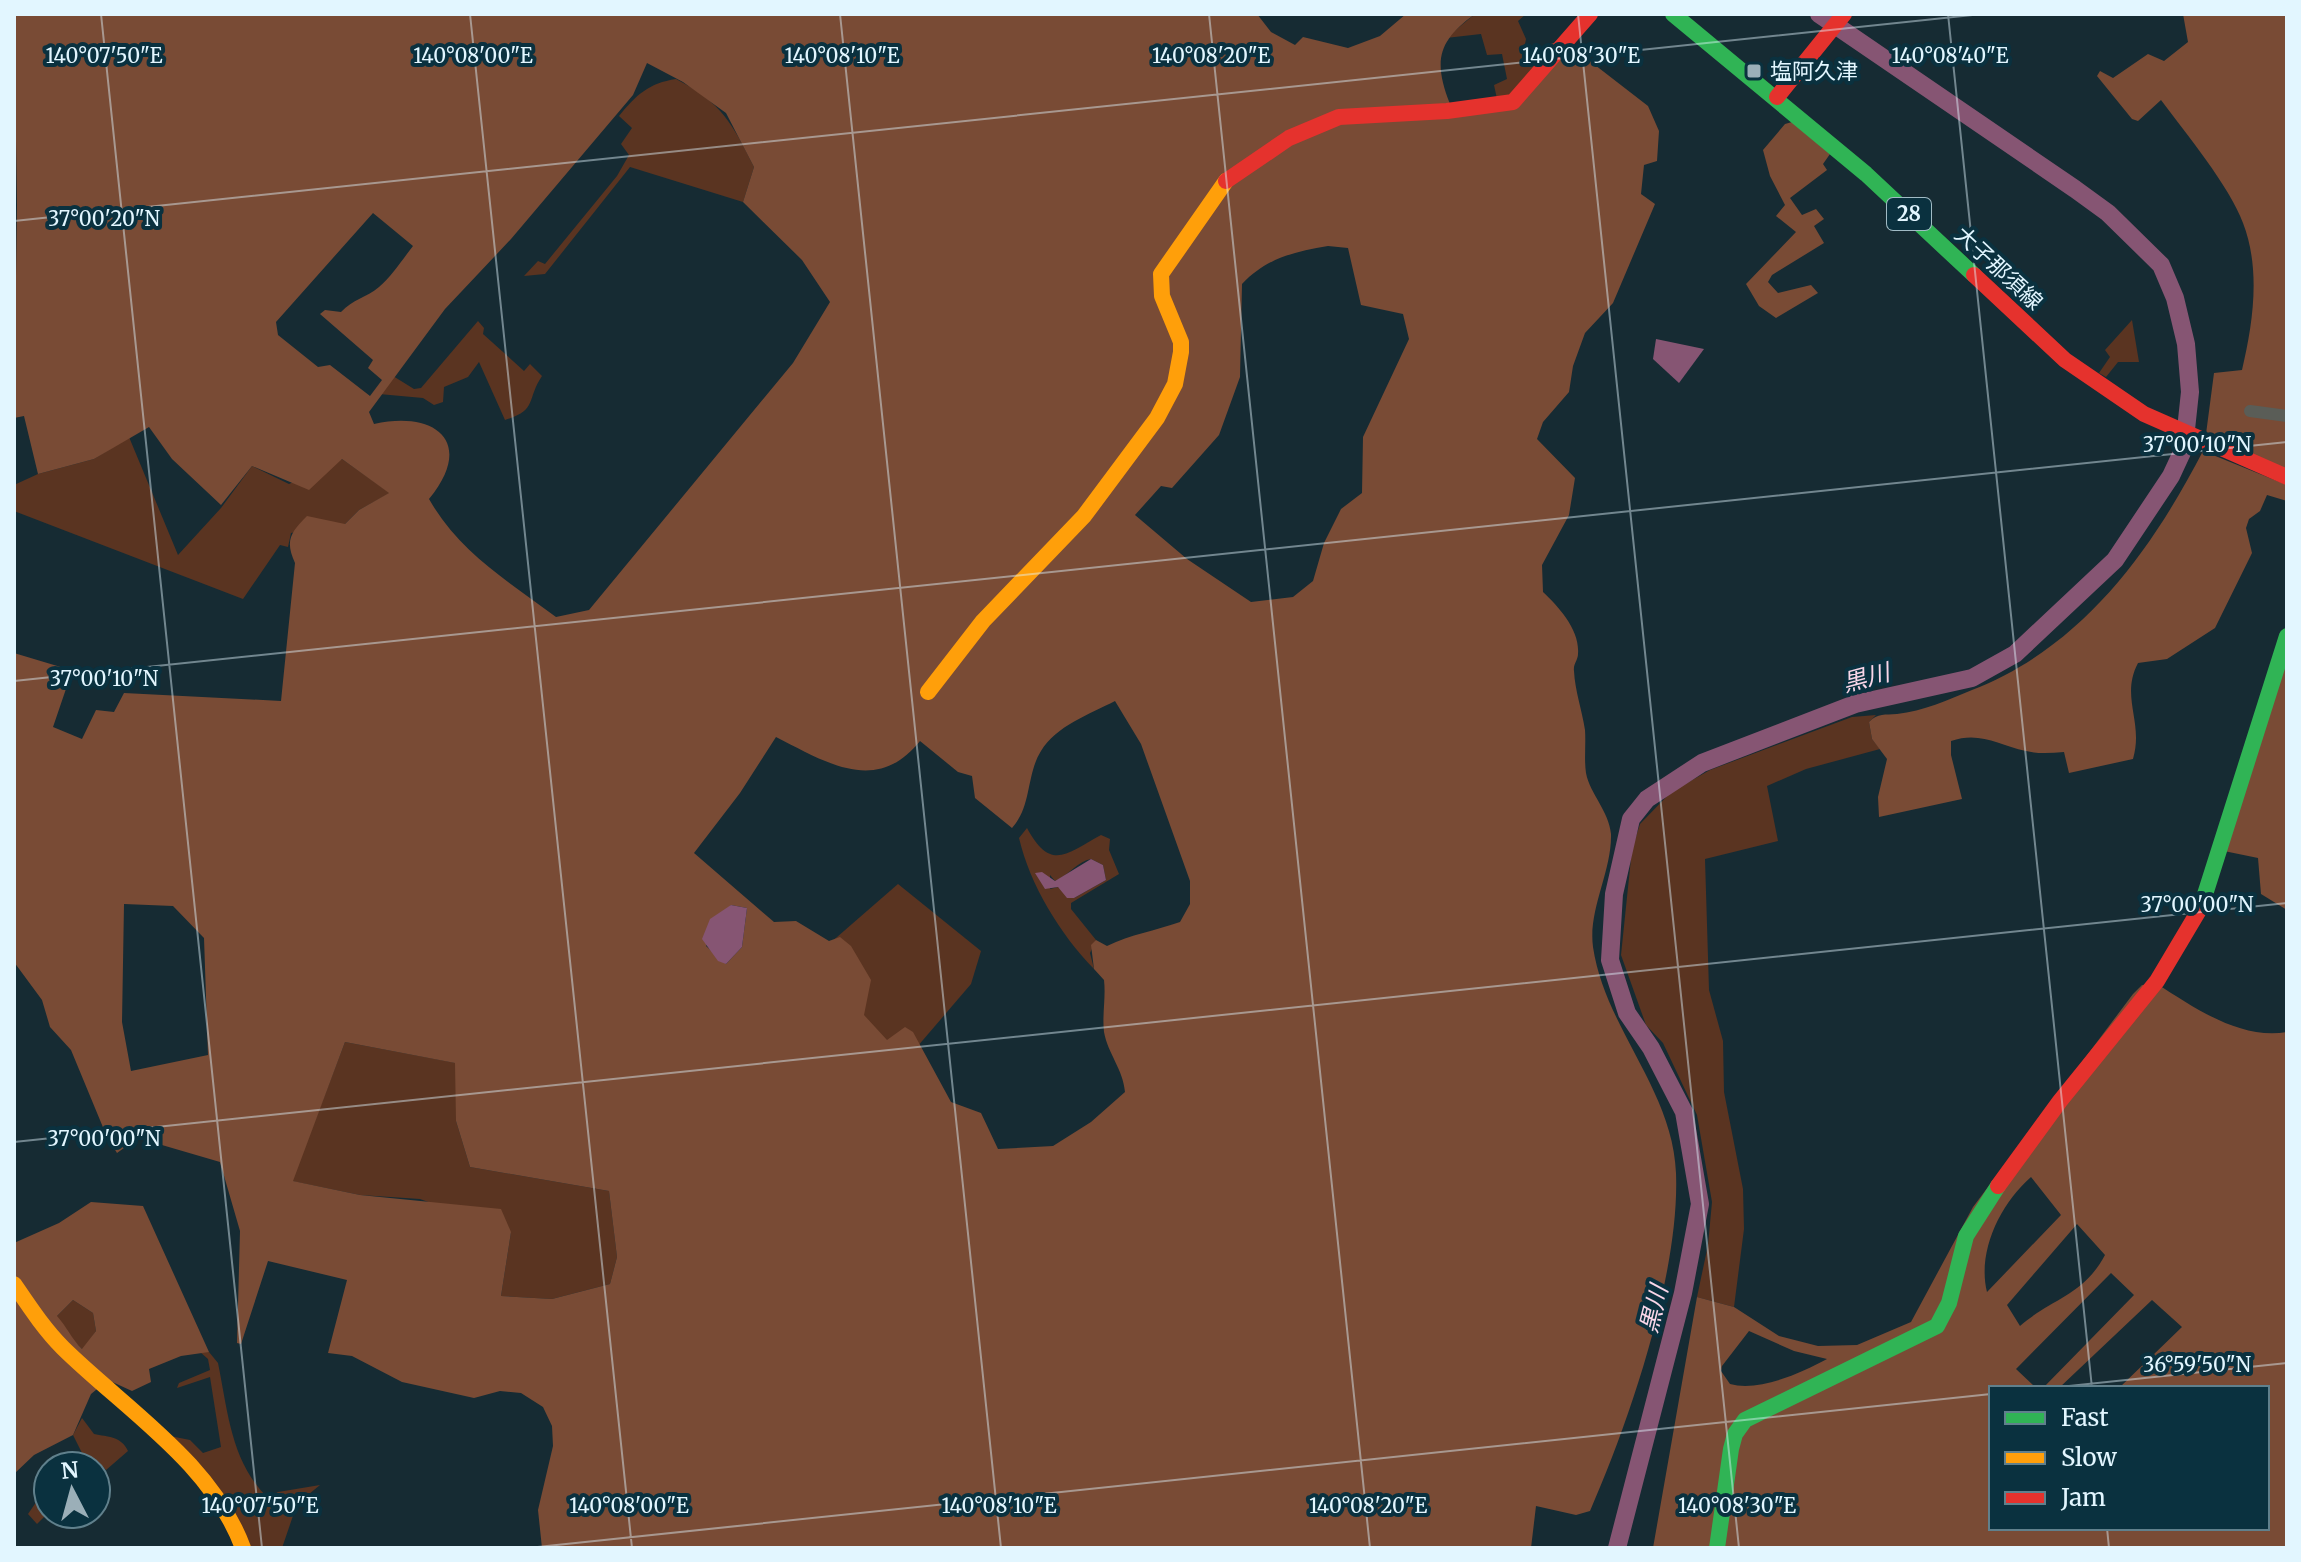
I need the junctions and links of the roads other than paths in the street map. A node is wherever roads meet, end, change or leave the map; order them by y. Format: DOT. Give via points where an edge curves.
graph roads {
  1 [pos="1590,14"];
  2 [pos="1673,14"];
  3 [pos="1844,14"];
  4 [pos="1777,97"];
  5 [pos="2250,411"];
  6 [pos="2287,416"];
  7 [pos="2287,477"];
  8 [pos="2287,636"];
  9 [pos="928,692"];
  10 [pos="14,1284"];
  11 [pos="243,1548"];
  12 [pos="1717,1548"];
  1 -- 9 [label="street" via="1513,102 1339,117 1289,138 1227,180 1161,274 1162,296 1181,352 1175,384 1157,418 1084,516 983,621"];
  2 -- 4 [label="street, 大子那須線 / 28"];
  3 -- 4 [label="street"];
  4 -- 7 [label="street, 大子那須線 / 28" via="1887,192 2065,360 2144,414"];
  5 -- 6 [label="street"];
  8 -- 12 [label="street" via="2191,931 1972,1225 1957,1259 1949,1305 1937,1326 1745,1420 1731,1449"];
  10 -- 11 [label="street" via="52,1336 212,1489 234,1519"];
}
